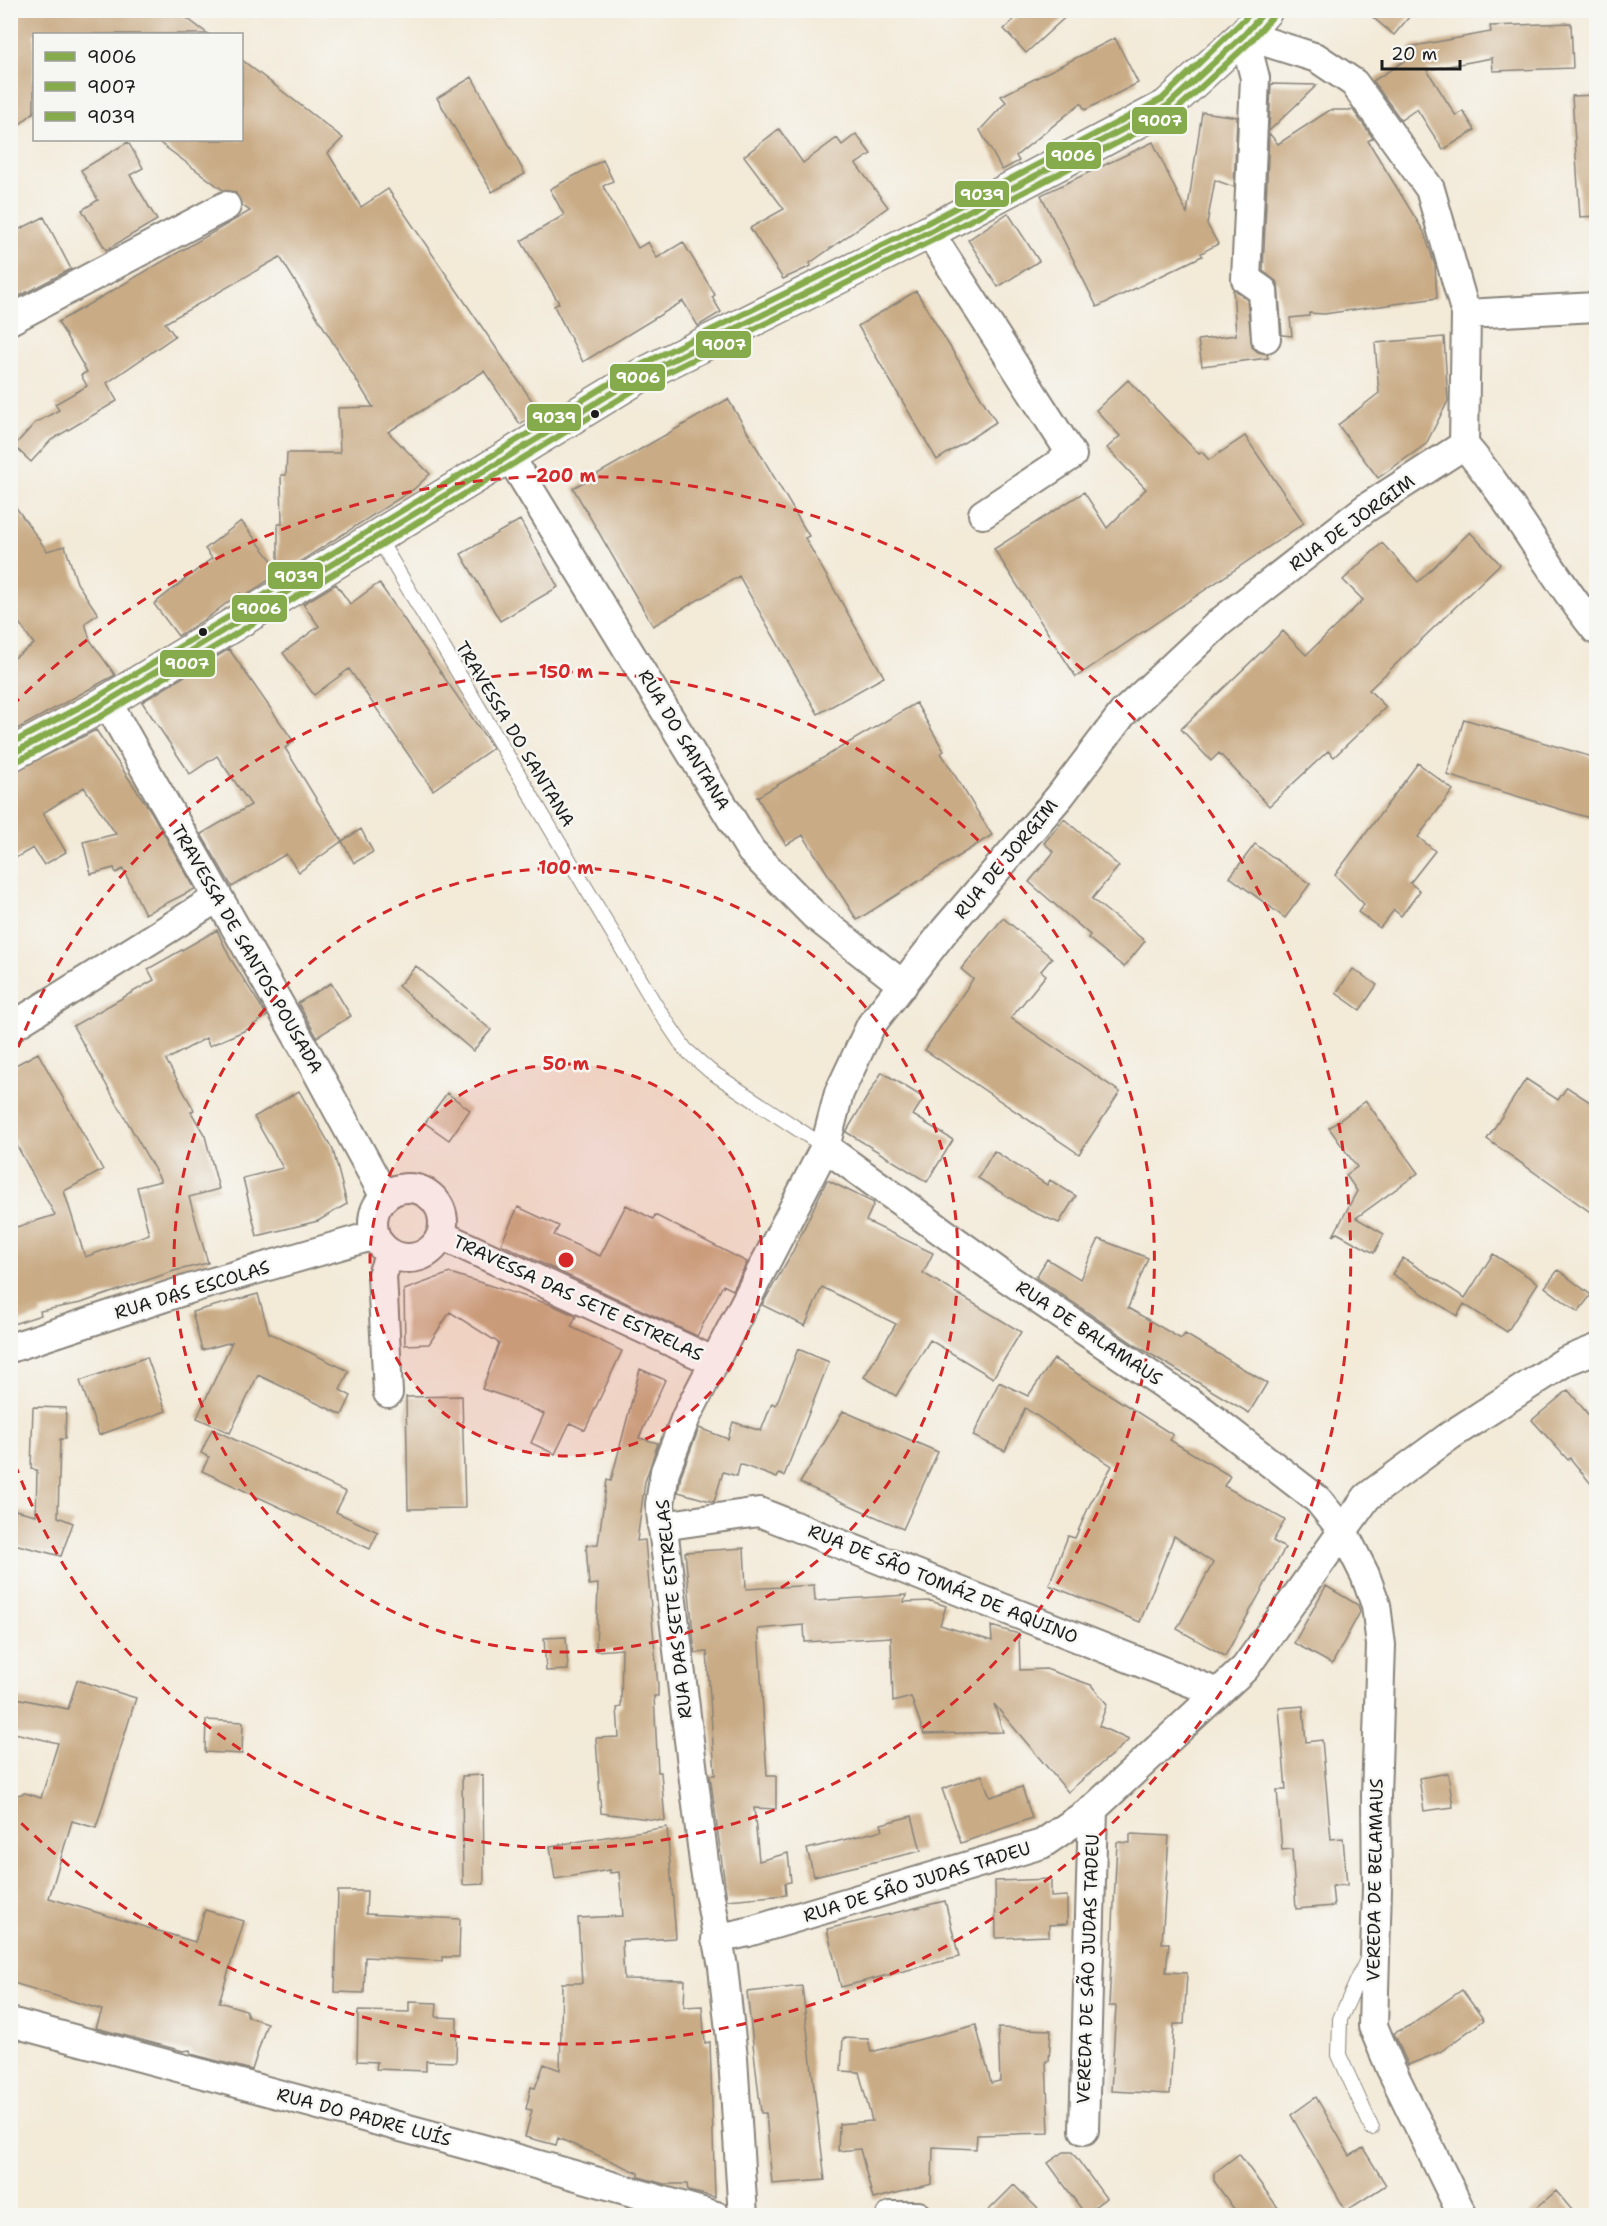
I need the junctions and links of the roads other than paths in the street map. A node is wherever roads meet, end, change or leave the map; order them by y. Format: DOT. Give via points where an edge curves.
graph roads {
  1 [pos="1266,10"];
  2 [pos="1244,35"];
  3 [pos="226,206"];
  4 [pos="929,232"];
  5 [pos="1596,307"];
  6 [pos="1466,314"];
  7 [pos="10,320"];
  8 [pos="1266,338"];
  9 [pos="1464,445"];
  10 [pos="510,457"];
  11 [pos="983,514"];
  12 [pos="377,536"];
  13 [pos="1596,630"];
  14 [pos="107,702"];
  15 [pos="10,755"];
  16 [pos="217,898"];
  17 [pos="903,985"];
  18 [pos="10,1028"];
  19 [pos="825,1147"];
  20 [pos="385,1197"];
  21 [pos="441,1235"];
  22 [pos="382,1244"];
  23 [pos="10,1348"];
  24 [pos="1596,1349"];
  25 [pos="715,1362"];
  26 [pos="388,1393"];
  27 [pos="662,1526"];
  28 [pos="1342,1531"];
  29 [pos="1218,1693"];
  30 [pos="1093,1809"];
  31 [pos="716,1939"];
  32 [pos="1374,1945"];
  33 [pos="10,2022"];
  34 [pos="1372,2128"];
  35 [pos="1084,2130"];
  36 [pos="716,2216"];
  37 [pos="743,2216"];
  38 [pos="891,2216"];
  39 [pos="918,2216"];
  40 [pos="1463,2216"];
  1 -- 2 [label="street"];
  2 -- 4 [label="street" via="1167,106"];
  2 -- 6 [label="street" via="1317,58 1354,83 1430,189"];
  2 -- 8 [label="street" via="1255,78 1246,279 1263,291"];
  3 -- 7 [label="street"];
  4 -- 10 [label="street" via="640,376"];
  4 -- 11 [label="street" via="1072,455"];
  5 -- 6 [label="street"];
  6 -- 9 [label="street"];
  9 -- 13 [label="street"];
  9 -- 17 [label="street, RUA DE JORGIM" via="1366,508 1220,622 1123,713 1060,796"];
  10 -- 12 [label="street"];
  10 -- 17 [label="street, RUA DO SANTANA" via="751,851 814,915"];
  12 -- 14 [label="street"];
  12 -- 19 [label="lane, TRAVESSA DO SANTANA" via="685,1049 710,1071"];
  14 -- 15 [label="street"];
  14 -- 16 [label="street, TRAVESSA DE SANTOS POUSADA"];
  16 -- 18 [label="street"];
  16 -- 20 [label="street, TRAVESSA DE SANTOS POUSADA"];
  17 -- 19 [label="street, RUA DAS SETE ESTRELAS" via="867,1035 839,1092"];
  19 -- 25 [label="street, RUA DAS SETE ESTRELAS"];
  19 -- 28 [label="street, RUA DE BALAMAUS" via="1004,1276 1203,1411 1318,1500"];
  20 -- 21 [label="street" via="406,1188 427,1194 441,1212"];
  20 -- 22 [label="street" via="374,1214"];
  21 -- 22 [label="street" via="420,1256 400,1257"];
  21 -- 25 [label="street, TRAVESSA DAS SETE ESTRELAS"];
  22 -- 23 [label="street, RUA DAS ESCOLAS" via="189,1288"];
  22 -- 26 [label="street"];
  24 -- 28 [label="street, RUA DE SÃO JUDAS TADEU" via="1566,1361 1451,1435 1367,1497"];
  25 -- 27 [label="street, RUA DAS SETE ESTRELAS" via="686,1417 665,1471 660,1504"];
  27 -- 29 [label="street, RUA DE SÃO TOMÁZ DE AQUINO" via="759,1512"];
  27 -- 31 [label="street, RUA DAS SETE ESTRELAS"];
  28 -- 29 [label="street, RUA DE SÃO JUDAS TADEU" via="1245,1668"];
  28 -- 32 [label="street, VEREDA DE BELAMAUS" via="1377,1605 1381,1645"];
  29 -- 30 [label="street, RUA DE SÃO JUDAS TADEU"];
  30 -- 31 [label="street, RUA DE SÃO JUDAS TADEU" via="1042,1844"];
  30 -- 35 [label="street, VEREDA DE SÃO JUDAS TADEU"];
  31 -- 37 [label="street, RUA DAS SETE ESTRELAS" via="733,2058"];
  32 -- 34 [label="lane" via="1340,2019 1339,2055"];
  32 -- 40 [label="street, VEREDA DE BELAMAUS" via="1373,2026"];
  33 -- 36 [label="street, RUA DO PADRE LUÍS"];
  38 -- 39 [label="street"];
}
